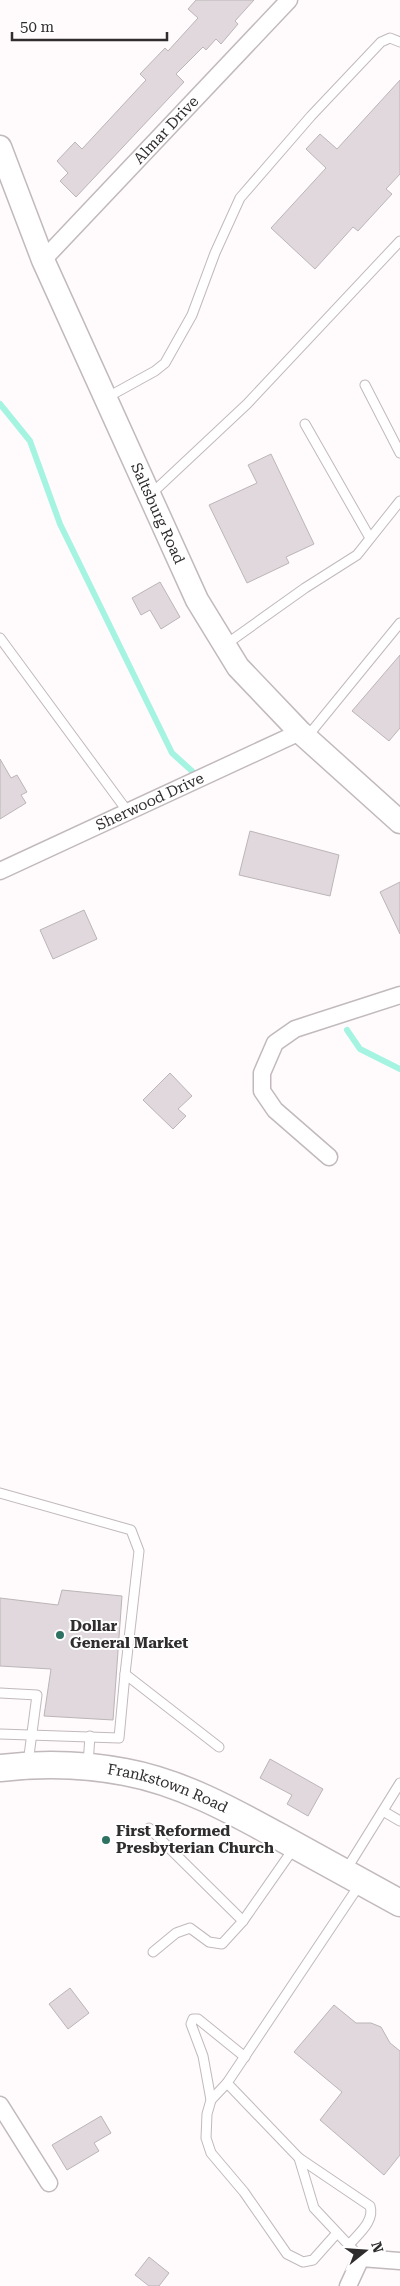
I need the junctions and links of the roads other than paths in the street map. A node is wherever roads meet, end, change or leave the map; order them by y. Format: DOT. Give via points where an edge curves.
graph roads {
  1 [pos="289,0"];
  2 [pos="400,42"];
  3 [pos="0,147"];
  4 [pos="400,241"];
  5 [pos="43,260"];
  6 [pos="365,385"];
  7 [pos="106,398"];
  8 [pos="305,424"];
  9 [pos="400,452"];
  10 [pos="150,495"];
  11 [pos="400,501"];
  12 [pos="370,538"];
  13 [pos="400,623"];
  14 [pos="0,638"];
  15 [pos="224,645"];
  16 [pos="303,734"];
  17 [pos="128,812"];
  18 [pos="400,822"];
  19 [pos="0,871"];
  20 [pos="400,995"];
  21 [pos="329,1157"];
  22 [pos="0,1493"];
  23 [pos="125,1674"];
  24 [pos="0,1693"];
  25 [pos="0,1734"];
  26 [pos="31,1734"];
  27 [pos="90,1736"];
  28 [pos="219,1747"];
  29 [pos="28,1766"];
  30 [pos="88,1767"];
  31 [pos="0,1768"];
  32 [pos="400,1783"];
  33 [pos="383,1811"];
  34 [pos="400,1821"];
  35 [pos="149,1828"];
  36 [pos="295,1845"];
  37 [pos="353,1877"];
  38 [pos="400,1903"];
  39 [pos="243,1921"];
  40 [pos="153,1952"];
  41 [pos="245,2056"];
  42 [pos="228,2083"];
  43 [pos="211,2100"];
  44 [pos="0,2105"];
  45 [pos="299,2158"];
  46 [pos="49,2183"];
  47 [pos="338,2233"];
  48 [pos="349,2245"];
  49 [pos="361,2258"];
  50 [pos="400,2260"];
  51 [pos="348,2286"];
  1 -- 5 [label="street, Almar Drive"];
  2 -- 7 [label="lane" via="390,38 381,42 240,198 192,315 164,363 155,372"];
  3 -- 5 [label="main road, Saltsburg Road"];
  4 -- 10 [label="lane" via="248,404"];
  5 -- 7 [label="main road, Saltsburg Road"];
  6 -- 9 [label="lane"];
  7 -- 10 [label="main road, Saltsburg Road"];
  8 -- 12 [label="lane"];
  10 -- 15 [label="main road, Saltsburg Road" via="197,600"];
  11 -- 12 [label="lane"];
  12 -- 15 [label="lane" via="357,555"];
  13 -- 16 [label="lane"];
  14 -- 17 [label="lane"];
  15 -- 16 [label="main road, Saltsburg Road" via="238,667"];
  16 -- 17 [label="street, Sherwood Drive"];
  16 -- 18 [label="main road, Saltsburg Road"];
  17 -- 19 [label="street, Sherwood Drive"];
  20 -- 21 [label="street" via="295,1029 275,1043 262,1073 262,1092 274,1110"];
  22 -- 23 [label="lane" via="130,1530 139,1551"];
  23 -- 27 [label="lane" via="119,1738"];
  23 -- 28 [label="lane"];
  24 -- 26 [label="lane" via="37,1696"];
  25 -- 26 [label="lane"];
  26 -- 27 [label="lane"];
  26 -- 29 [label="lane"];
  27 -- 30 [label="lane"];
  29 -- 30 [label="main road, Frankstown Road"];
  29 -- 31 [label="main road, Frankstown Road"];
  30 -- 36 [label="main road, Frankstown Road" via="127,1772 201,1797 236,1812"];
  32 -- 33 [label="lane"];
  33 -- 34 [label="lane"];
  33 -- 37 [label="lane"];
  35 -- 39 [label="lane"];
  36 -- 37 [label="main road, Frankstown Road"];
  36 -- 39 [label="lane"];
  37 -- 38 [label="main road, Frankstown Road"];
  37 -- 41 [label="lane"];
  39 -- 40 [label="lane" via="222,1944 209,1942 190,1928 176,1933"];
  41 -- 42 [label="lane"];
  41 -- 43 [label="lane" via="198,2019 192,2019"];
  42 -- 43 [label="lane"];
  42 -- 45 [label="lane"];
  43 -- 47 [label="lane" via="206,2138 211,2154 244,2192 287,2254 303,2262 313,2260"];
  44 -- 46 [label="street"];
  45 -- 47 [label="lane" via="314,2208"];
  45 -- 48 [label="lane" via="370,2206 370,2219"];
  47 -- 48 [label="lane"];
  48 -- 49 [label="lane"];
  49 -- 50 [label="street"];
  49 -- 51 [label="street"];
}
